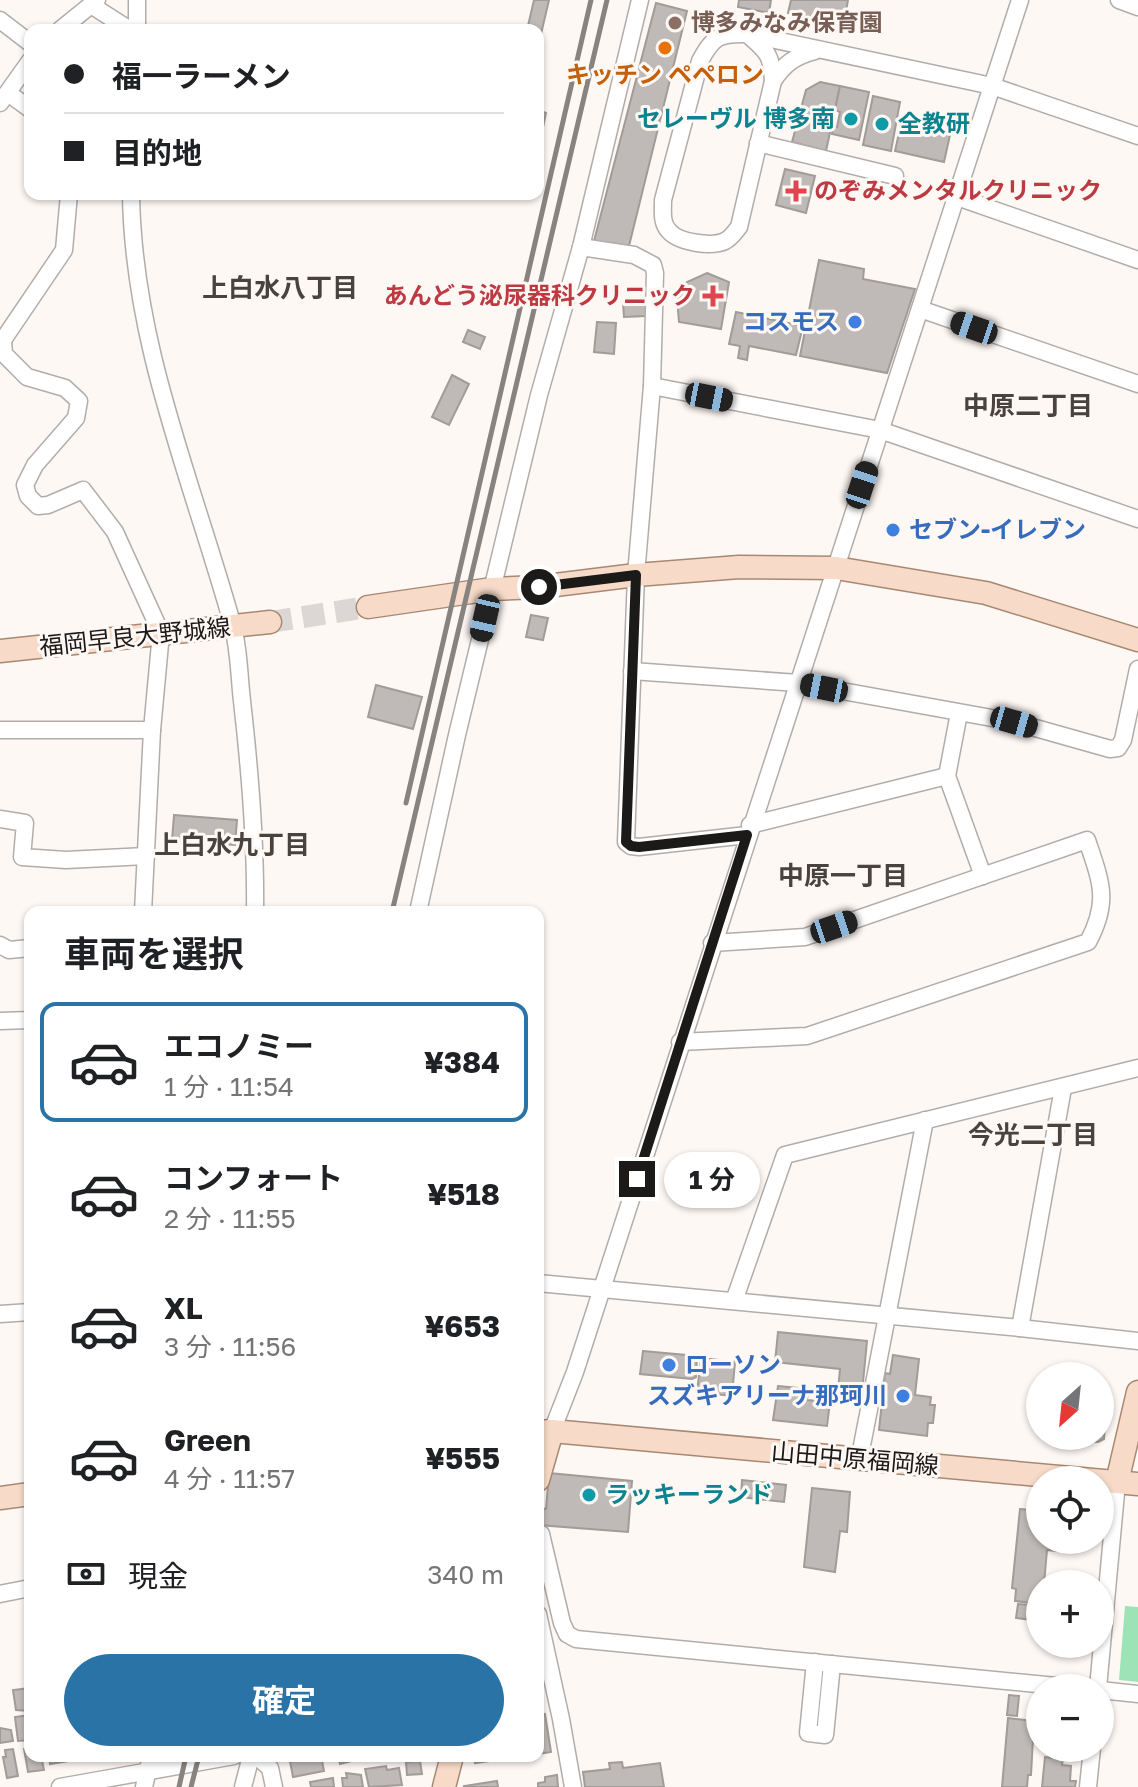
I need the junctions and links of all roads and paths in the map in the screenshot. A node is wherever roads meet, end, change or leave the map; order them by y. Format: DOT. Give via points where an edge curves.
graph roads {
  1 [pos="137,0"];
  2 [pos="640,0"];
  3 [pos="1020,0"];
  4 [pos="1119,0"];
  5 [pos="94,3"];
  6 [pos="1138,7"];
  7 [pos="0,20"];
  8 [pos="68,24"];
  9 [pos="122,24"];
  10 [pos="137,24"];
  11 [pos="747,34"];
  12 [pos="24,38"];
  13 [pos="820,49"];
  14 [pos="24,70"];
  15 [pos="773,81"];
  16 [pos="992,86"];
  17 [pos="4,98"];
  18 [pos="24,106"];
  19 [pos="1138,136"];
  20 [pos="758,143"];
  21 [pos="895,176"];
  22 [pos="957,197"];
  23 [pos="68,200"];
  24 [pos="131,200"];
  25 [pos="581,247"];
  26 [pos="1138,260"];
  27 [pos="920,309"];
  28 [pos="1,340"];
  29 [pos="1138,384"];
  30 [pos="652,386"];
  31 [pos="880,430"];
  32 [pos="1138,519"];
  33 [pos="836,568"];
  34 [pos="636,575"];
  35 [pos="492,589"];
  36 [pos="368,607"];
  37 [pos="270,622"];
  38 [pos="233,626"];
  39 [pos="161,633"];
  40 [pos="1138,640"];
  41 [pos="0,651"];
  42 [pos="1138,669"];
  43 [pos="632,671"];
  44 [pos="798,683"];
  45 [pos="959,713"];
  46 [pos="0,730"];
  47 [pos="152,730"];
  48 [pos="947,776"];
  49 [pos="0,819"];
  50 [pos="749,830"];
  51 [pos="146,856"];
  52 [pos="983,876"];
  53 [pos="143,906"];
  54 [pos="255,906"];
  55 [pos="419,906"];
  56 [pos="712,943"];
  57 [pos="0,945"];
  58 [pos="24,949"];
  59 [pos="24,1020"];
  60 [pos="0,1021"];
  61 [pos="680,1042"];
  62 [pos="1138,1068"];
  63 [pos="1063,1088"];
  64 [pos="925,1120"];
  65 [pos="544,1283"];
  66 [pos="602,1288"];
  67 [pos="734,1301"];
  68 [pos="24,1312"];
  69 [pos="0,1314"];
  70 [pos="889,1315"];
  71 [pos="1020,1328"];
  72 [pos="1138,1341"];
  73 [pos="1138,1392"];
  74 [pos="545,1432"];
  75 [pos="859,1461"];
  76 [pos="1127,1483"];
  77 [pos="24,1495"];
  78 [pos="0,1498"];
  79 [pos="544,1547"];
  80 [pos="24,1589"];
  81 [pos="0,1594"];
  82 [pos="544,1641"];
  83 [pos="1101,1674"];
  84 [pos="1026,1683"];
  85 [pos="1114,1691"];
  86 [pos="1138,1694"];
  87 [pos="201,1762"];
  88 [pos="252,1762"];
  89 [pos="262,1762"];
  90 [pos="450,1762"];
  91 [pos="1091,1762"];
  92 [pos="147,1772"];
  93 [pos="60,1787"];
  94 [pos="243,1787"];
  95 [pos="274,1787"];
  96 [pos="444,1787"];
  97 [pos="573,1787"];
  98 [pos="1088,1787"];
  1 -- 10 [label="street"];
  2 -- 25 [label="street"];
  3 -- 16 [label="street"];
  4 -- 6 [label="street"];
  5 -- 8 [label="street"];
  5 -- 9 [label="street"];
  7 -- 12 [label="street"];
  11 -- 13 [label="street"];
  11 -- 15 [label="street" via="765,48"];
  11 -- 20 [label="street" via="726,34 709,43 700,61 663,200 662,217 670,232 714,245 729,239 739,227"];
  13 -- 15 [label="street" via="783,65"];
  13 -- 16 [label="street"];
  14 -- 17 [label="street"];
  15 -- 20 [label="street"];
  16 -- 19 [label="street"];
  16 -- 22 [label="street"];
  17 -- 18 [label="street"];
  20 -- 21 [label="street"];
  22 -- 26 [label="street"];
  22 -- 27 [label="street"];
  23 -- 28 [label="street" via="64,250"];
  24 -- 38 [label="street" via="133,256 159,387"];
  25 -- 30 [label="street" via="634,255 653,265"];
  25 -- 35 [label="street"];
  27 -- 29 [label="street"];
  27 -- 31 [label="street"];
  28 -- 39 [label="street" via="4,354 27,377 65,388 79,401 76,418 35,465 25,485 28,496 38,506 48,505 83,490 115,532"];
  30 -- 31 [label="street"];
  30 -- 34 [label="street"];
  31 -- 32 [label="street"];
  31 -- 33 [label="street"];
  33 -- 34 [label="main road" via="739,567"];
  33 -- 40 [label="main road" via="986,593"];
  33 -- 44 [label="street"];
  34 -- 35 [label="main road"];
  34 -- 43 [label="street"];
  35 -- 36 [label="main road"];
  35 -- 55 [label="street"];
  37 -- 38 [label="main road, 福岡早良大野城線"];
  38 -- 39 [label="main road, 福岡早良大野城線"];
  38 -- 54 [label="street" via="253,795"];
  39 -- 41 [label="main road, 福岡早良大野城線"];
  39 -- 47 [label="street"];
  42 -- 45 [label="street" via="1118,748"];
  43 -- 44 [label="street"];
  43 -- 50 [label="street" via="626,842 639,847"];
  44 -- 45 [label="street"];
  44 -- 50 [label="street"];
  45 -- 48 [label="street"];
  46 -- 47 [label="street"];
  47 -- 51 [label="street"];
  48 -- 50 [label="street"];
  48 -- 52 [label="street"];
  49 -- 51 [label="street" via="25,823 22,857"];
  50 -- 56 [label="street"];
  51 -- 53 [label="street"];
  52 -- 56 [label="street" via="805,937"];
  52 -- 61 [label="street" via="1087,840 1100,878 1099,921 1088,942 807,1036"];
  56 -- 61 [label="street"];
  57 -- 58 [label="street"];
  59 -- 60 [label="street"];
  61 -- 66 [label="street"];
  62 -- 63 [label="street"];
  63 -- 64 [label="street"];
  63 -- 71 [label="street"];
  64 -- 67 [label="street" via="785,1155"];
  64 -- 70 [label="street"];
  65 -- 66 [label="street"];
  66 -- 67 [label="street"];
  66 -- 74 [label="street" via="564,1406"];
  67 -- 70 [label="street"];
  68 -- 69 [label="street"];
  70 -- 71 [label="street"];
  70 -- 75 [label="street"];
  71 -- 72 [label="street"];
  73 -- 76 [label="main road"];
  74 -- 75 [label="main road, 山田中原福岡線"];
  75 -- 76 [label="main road, 山田中原福岡線"];
  76 -- 83 [label="street"];
  77 -- 78 [label="main road"];
  79 -- 84 [label="street" via="562,1623 576,1639"];
  80 -- 81 [label="street"];
  82 -- 97 [label="street"];
  85 -- 86 [label="street"];
  87 -- 92 [label="street"];
  88 -- 94 [label="street"];
  89 -- 95 [label="street" via="270,1768"];
  90 -- 96 [label="main road"];
  91 -- 98 [label="street"];
  92 -- 93 [label="street"];
}
